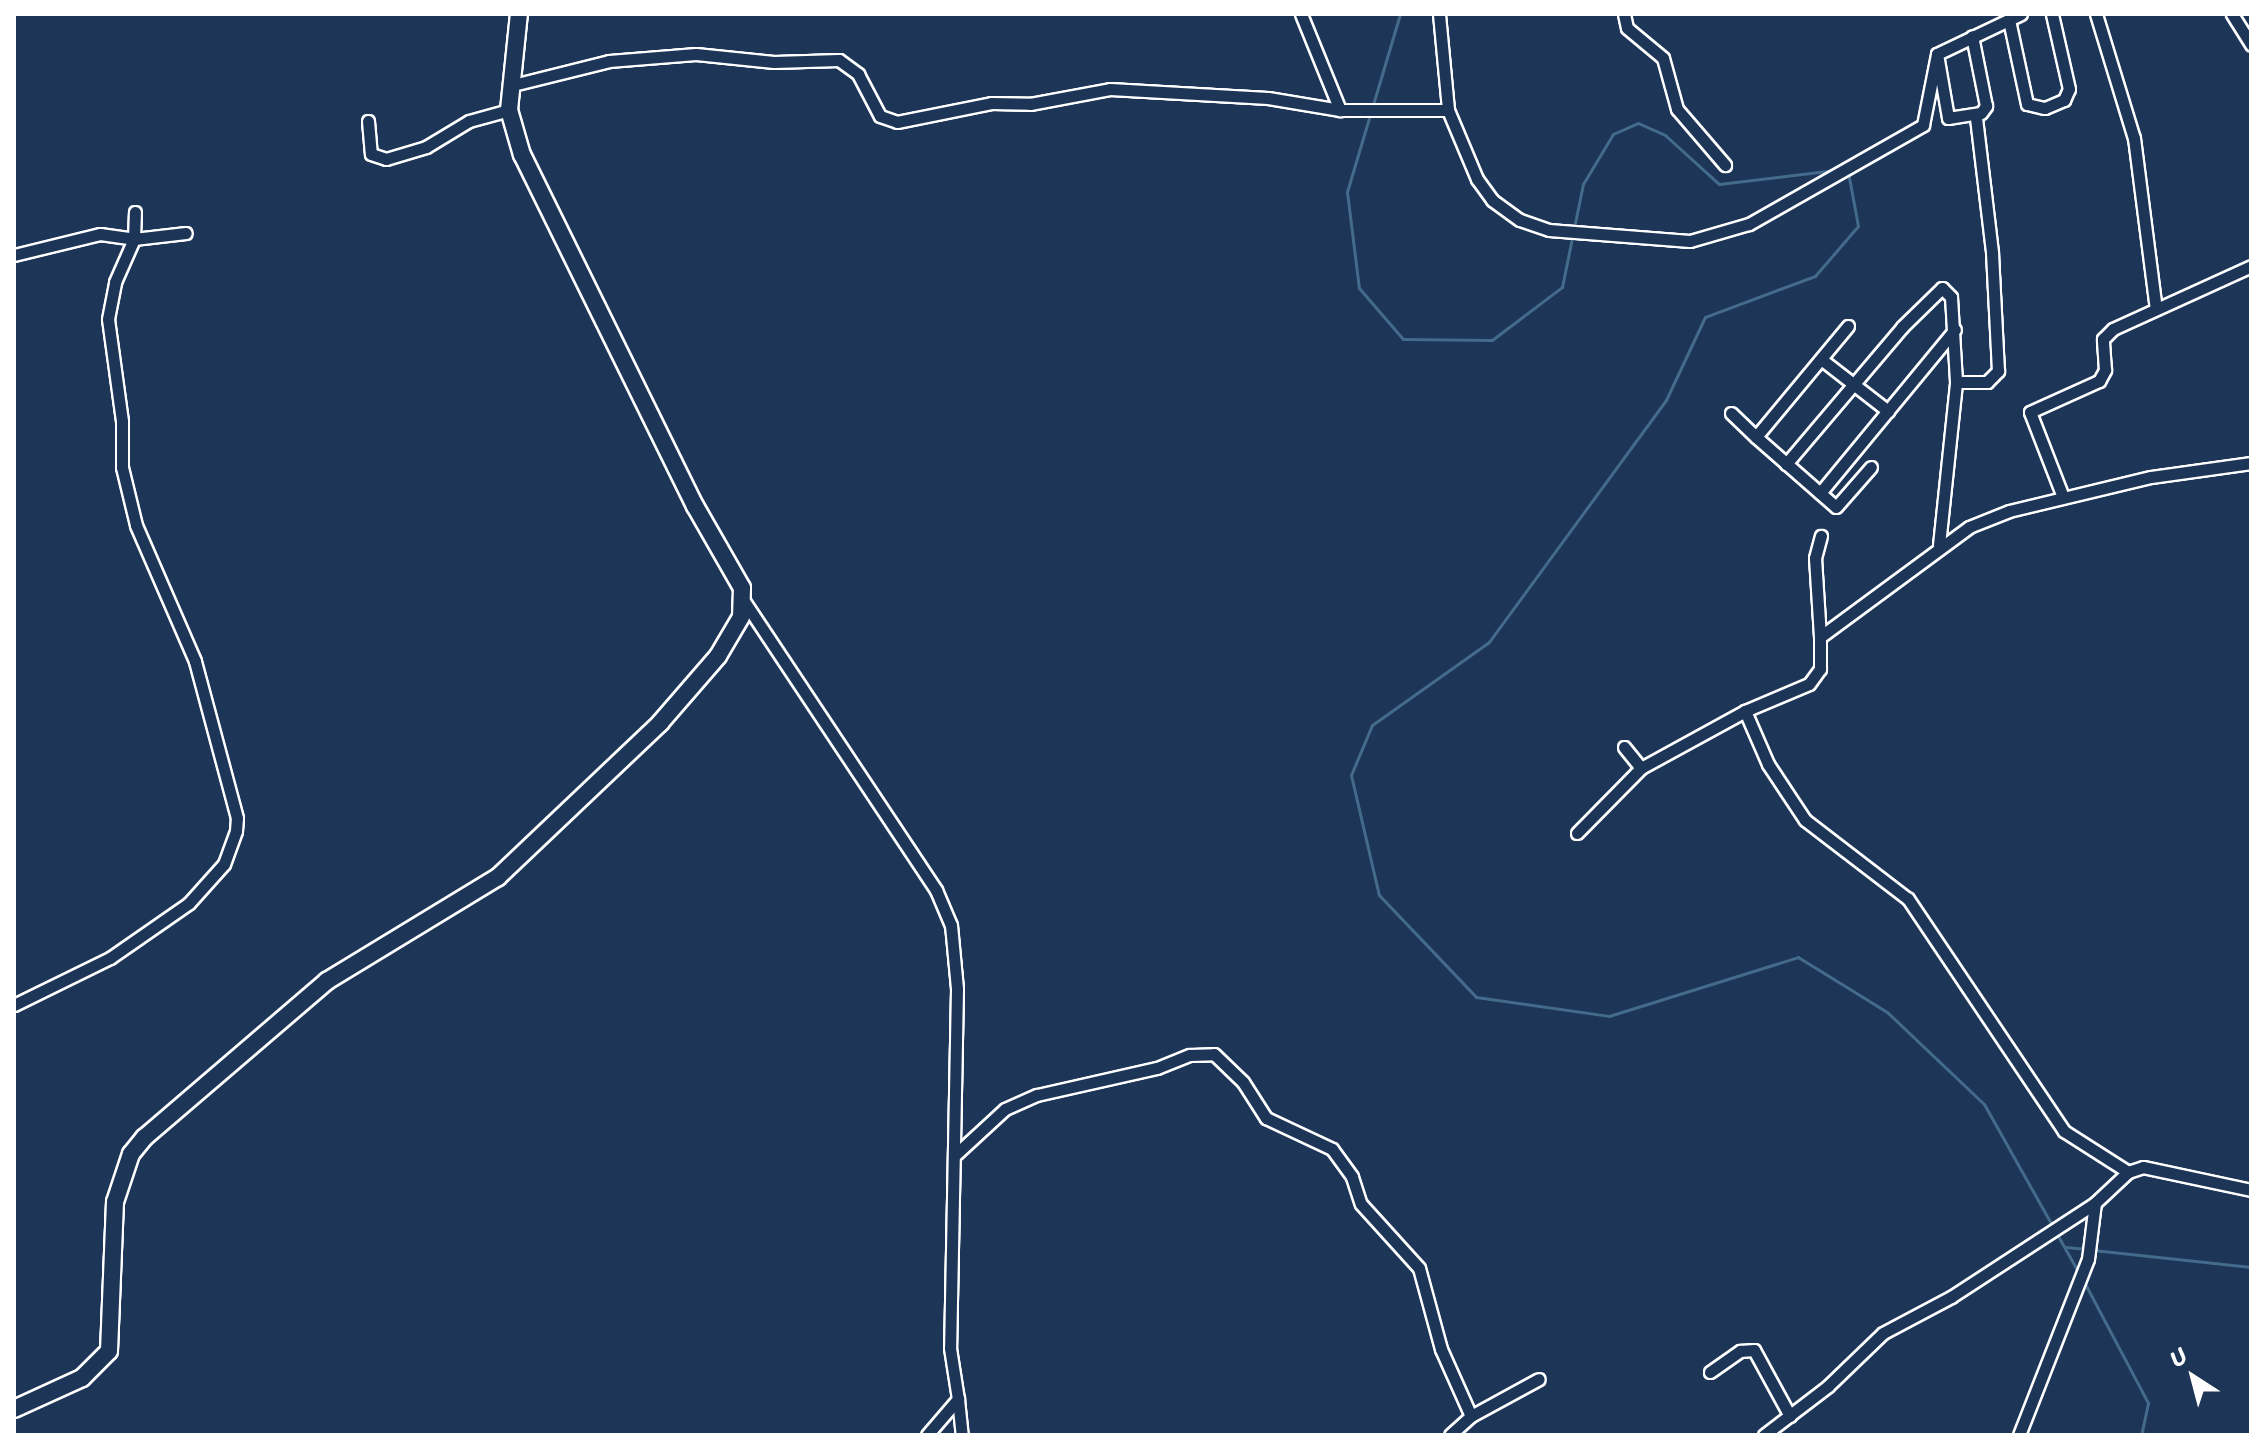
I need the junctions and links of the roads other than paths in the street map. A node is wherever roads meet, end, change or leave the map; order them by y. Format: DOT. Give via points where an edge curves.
graph roads {
  1 [pos="519,14"];
  2 [pos="1301,14"];
  3 [pos="1439,14"];
  4 [pos="1624,14"];
  5 [pos="2021,14"];
  6 [pos="2052,14"];
  7 [pos="2096,14"];
  8 [pos="2232,14"];
  9 [pos="2009,20"];
  10 [pos="1972,36"];
  11 [pos="2251,44"];
  12 [pos="1937,54"];
  13 [pos="509,86"];
  14 [pos="509,110"];
  15 [pos="1340,110"];
  16 [pos="1448,110"];
  17 [pos="1976,118"];
  18 [pos="368,121"];
  19 [pos="1725,165"];
  20 [pos="135,212"];
  21 [pos="186,233"];
  22 [pos="134,239"];
  23 [pos="14,255"];
  24 [pos="2251,266"];
  25 [pos="2156,309"];
  26 [pos="1848,326"];
  27 [pos="1955,329"];
  28 [pos="1821,359"];
  29 [pos="1956,382"];
  30 [pos="1853,385"];
  31 [pos="1888,411"];
  32 [pos="1731,413"];
  33 [pos="1756,437"];
  34 [pos="2251,463"];
  35 [pos="1786,464"];
  36 [pos="1871,467"];
  37 [pos="1820,493"];
  38 [pos="2063,497"];
  39 [pos="1821,536"];
  40 [pos="1939,545"];
  41 [pos="744,601"];
  42 [pos="1820,637"];
  43 [pos="1745,711"];
  44 [pos="1624,747"];
  45 [pos="1641,768"];
  46 [pos="1577,833"];
  47 [pos="14,1005"];
  48 [pos="954,1156"];
  49 [pos="2128,1172"];
  50 [pos="2251,1190"];
  51 [pos="2095,1203"];
  52 [pos="1710,1372"];
  53 [pos="1539,1379"];
  54 [pos="958,1399"];
  55 [pos="14,1409"];
  56 [pos="1471,1416"];
  57 [pos="1790,1416"];
  58 [pos="927,1435"];
  59 [pos="962,1435"];
  60 [pos="1450,1435"];
  61 [pos="1764,1435"];
  62 [pos="2019,1435"];
  1 -- 13 [label="street"];
  2 -- 15 [label="street"];
  3 -- 16 [label="street"];
  4 -- 19 [label="street" via="1627,28 1663,58 1677,109"];
  5 -- 9 [label="street"];
  6 -- 9 [label="street" via="2069,89 2064,100 2045,108 2027,104"];
  7 -- 25 [label="street" via="2134,138"];
  8 -- 11 [label="street"];
  9 -- 10 [label="street"];
  10 -- 12 [label="street"];
  10 -- 12 [label="street" via="1986,106 1981,113 1951,120 1946,115"];
  12 -- 16 [label="street" via="1923,125 1749,224 1690,241 1549,230 1520,220 1492,200 1477,179"];
  13 -- 14 [label="street"];
  13 -- 15 [label="street" via="609,61 696,54 774,62 839,60 858,74 880,116 897,122 991,103 1030,104 1110,89 1268,98"];
  14 -- 18 [label="street" via="480,117 426,147 386,159 371,154"];
  14 -- 41 [label="street" via="534,183"];
  15 -- 16 [label="street"];
  17 -- 29 [label="street" via="1998,371 1987,382"];
  20 -- 22 [label="street"];
  21 -- 22 [label="street"];
  22 -- 23 [label="street" via="100,234"];
  22 -- 47 [label="street" via="115,282 108,319 122,421 122,467 136,525 195,661 236,831 224,864 189,903 110,958"];
  24 -- 25 [label="street"];
  25 -- 38 [label="street" via="2106,335 2105,370 2099,381 2030,412"];
  26 -- 28 [label="street"];
  27 -- 29 [label="street"];
  27 -- 30 [label="street" via="1951,297 1942,288"];
  27 -- 31 [label="street"];
  28 -- 30 [label="street"];
  28 -- 33 [label="street"];
  29 -- 40 [label="street"];
  30 -- 31 [label="street"];
  30 -- 35 [label="street"];
  31 -- 37 [label="street"];
  32 -- 33 [label="street"];
  33 -- 35 [label="street"];
  34 -- 38 [label="street"];
  35 -- 37 [label="street"];
  36 -- 37 [label="street" via="1836,507"];
  38 -- 40 [label="street" via="1995,516"];
  39 -- 42 [label="street" via="1815,558"];
  40 -- 42 [label="street"];
  41 -- 48 [label="street" via="936,890 951,925 957,989"];
  41 -- 55 [label="street" via="731,637 700,679 533,846 472,895 366,952 327,981 145,1137 131,1154 115,1202 109,1351 82,1378"];
  42 -- 43 [label="street" via="1816,678"];
  43 -- 45 [label="street"];
  43 -- 49 [label="street" via="1768,764 1805,820 1908,899 2064,1131"];
  44 -- 45 [label="street"];
  45 -- 46 [label="street"];
  48 -- 54 [label="street" via="950,1348"];
  48 -- 56 [label="street" via="1005,1109 1037,1095 1157,1068 1190,1055 1214,1054 1243,1082 1266,1118 1332,1149 1352,1177 1361,1204 1419,1268 1441,1349"];
  49 -- 50 [label="street" via="2160,1168"];
  49 -- 51 [label="street"];
  51 -- 57 [label="street" via="1951,1297 1883,1333"];
  51 -- 62 [label="street" via="2082,1276"];
  52 -- 57 [label="street" via="1740,1351 1754,1350"];
  53 -- 56 [label="street"];
  54 -- 58 [label="street"];
  54 -- 59 [label="street"];
  56 -- 60 [label="street"];
  57 -- 61 [label="street"];
}
